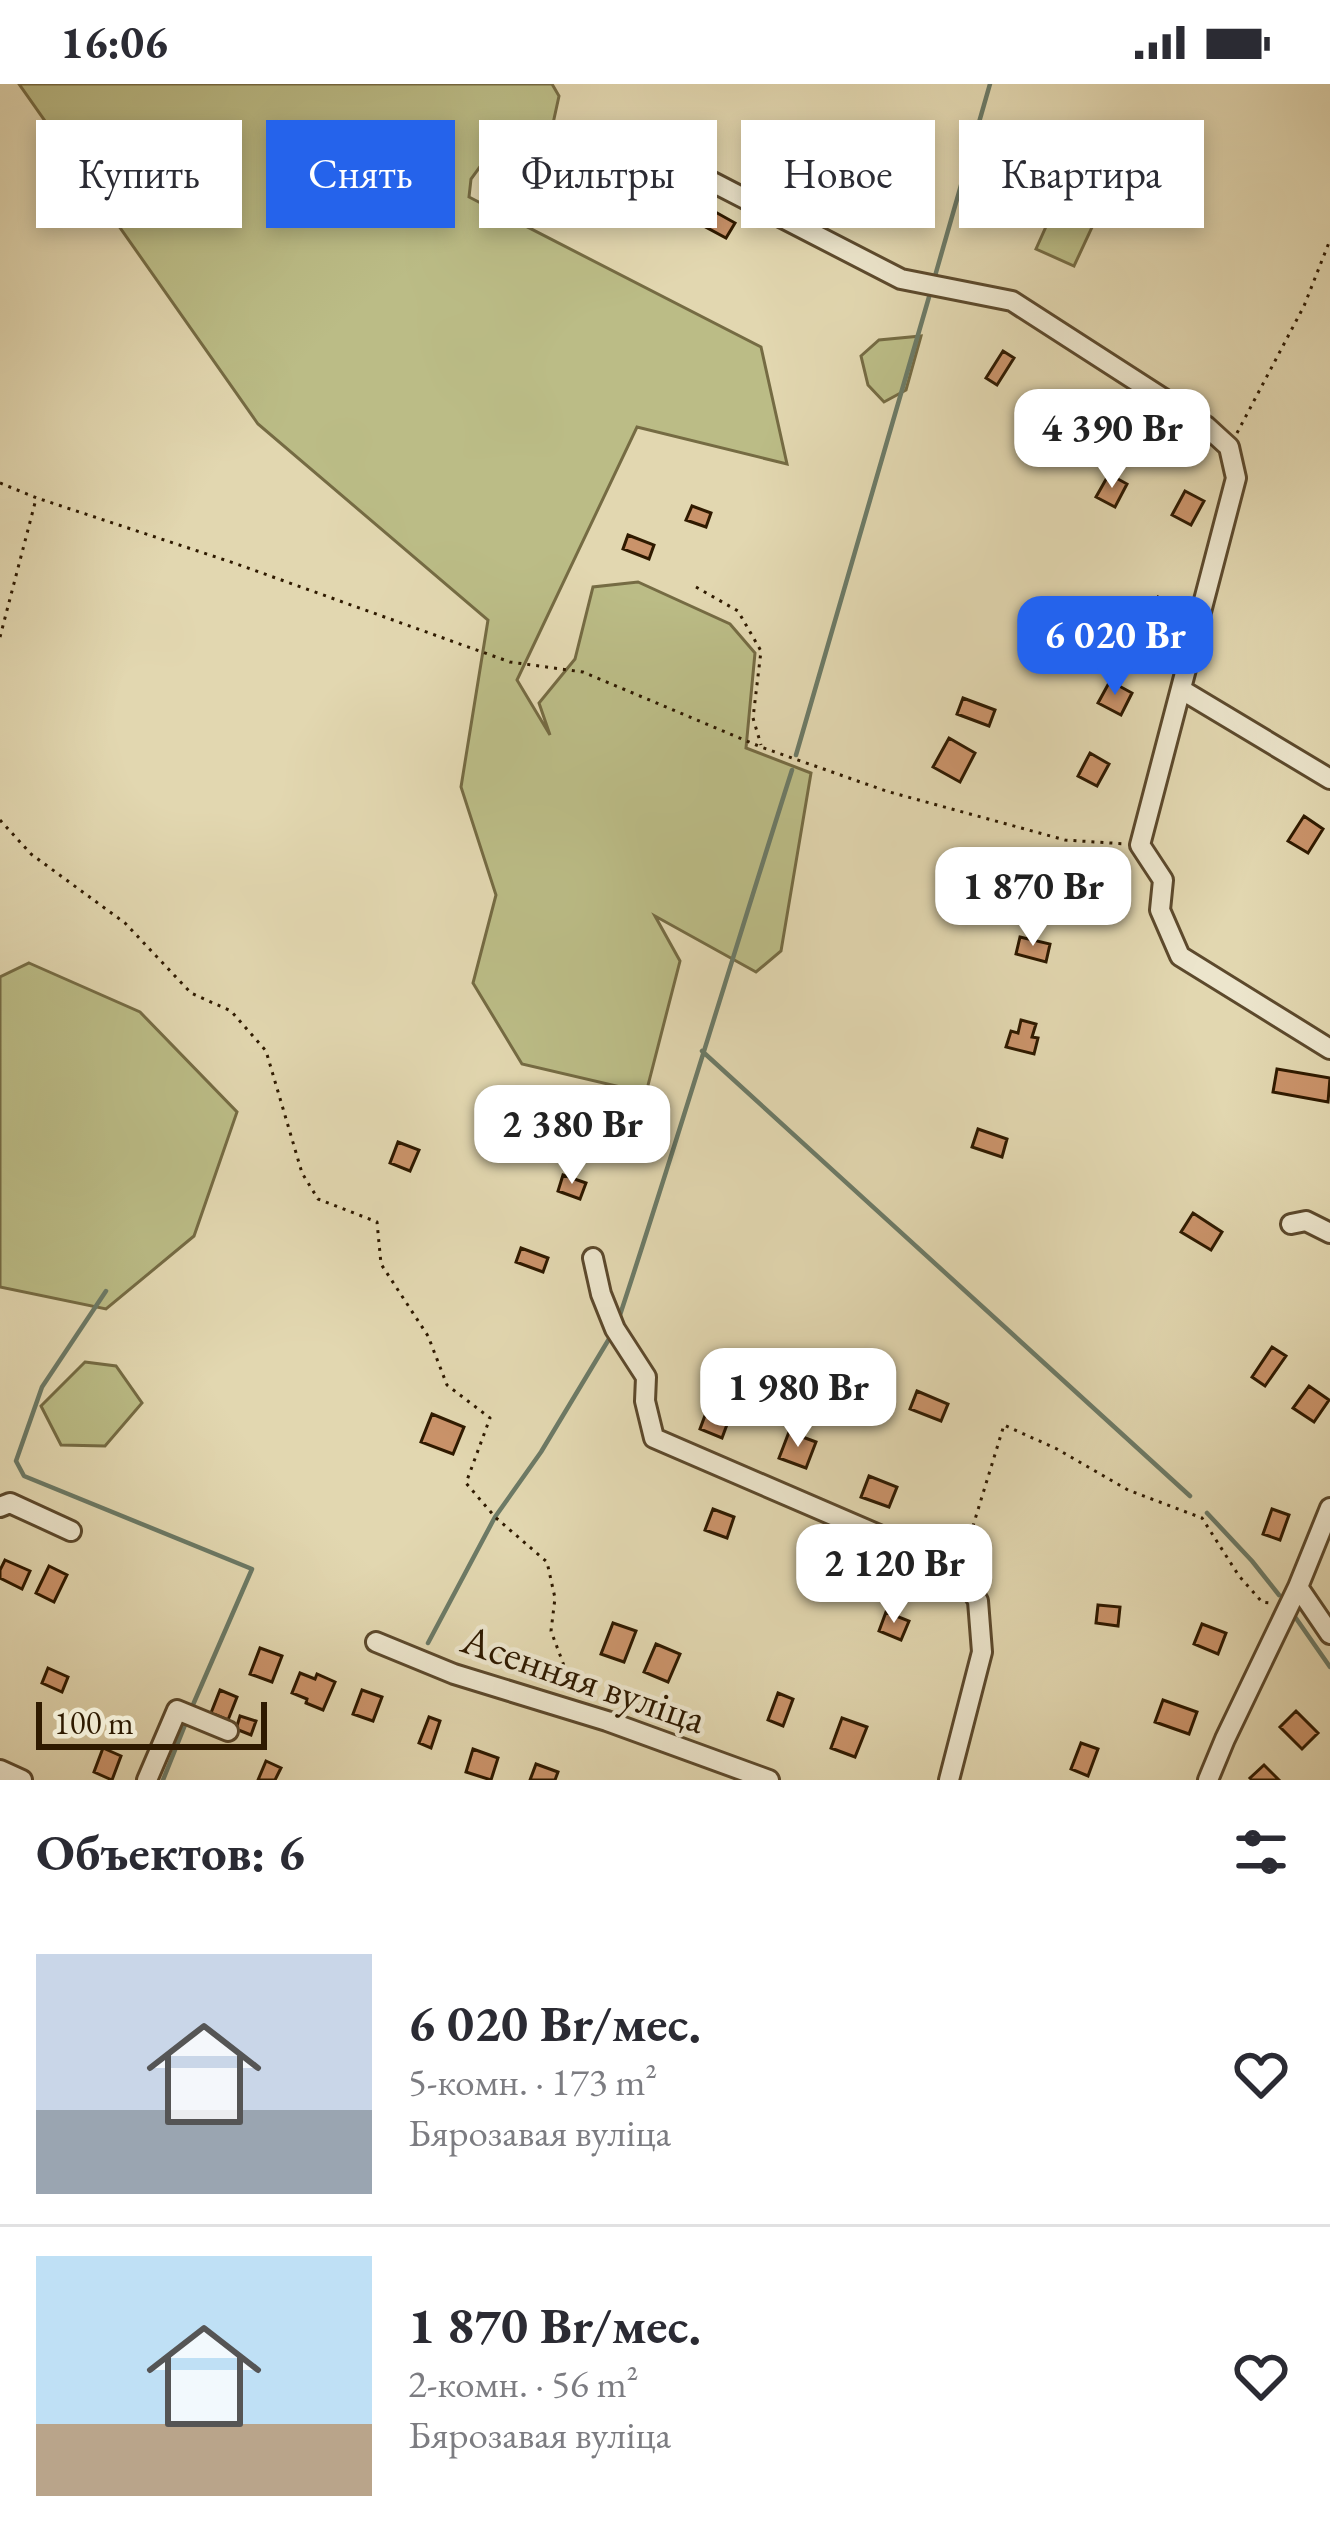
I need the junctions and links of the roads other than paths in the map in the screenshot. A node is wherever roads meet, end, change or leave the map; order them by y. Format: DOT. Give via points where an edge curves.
graph roads {
  1 [pos="717,184"];
  2 [pos="1182,691"];
  3 [pos="1330,779"];
  4 [pos="1330,1048"];
  5 [pos="1291,1223"];
  6 [pos="1330,1233"];
  7 [pos="592,1258"];
  8 [pos="0,1507"];
  9 [pos="1330,1508"];
  10 [pos="71,1532"];
  11 [pos="1294,1596"];
  12 [pos="1330,1634"];
  13 [pos="376,1642"];
  14 [pos="228,1731"];
  15 [pos="0,1770"];
  16 [pos="22,1780"];
  17 [pos="147,1780"];
  18 [pos="769,1780"];
  19 [pos="949,1780"];
  20 [pos="1208,1780"];
  1 -- 2 [label="street" via="901,279 1012,301 1229,447 1236,478"];
  2 -- 3 [label="street"];
  2 -- 4 [label="street" via="1140,845 1163,880 1160,910 1180,956"];
  5 -- 6 [label="street"];
  7 -- 19 [label="street" via="615,1329 646,1377 654,1438 960,1570 978,1601 982,1652"];
  8 -- 10 [label="street" via="10,1503"];
  9 -- 11 [label="street"];
  11 -- 12 [label="street"];
  11 -- 20 [label="street"];
  13 -- 18 [label="street, Асенняя вуліца"];
  14 -- 17 [label="street" via="177,1710"];
  15 -- 16 [label="street"];
}
